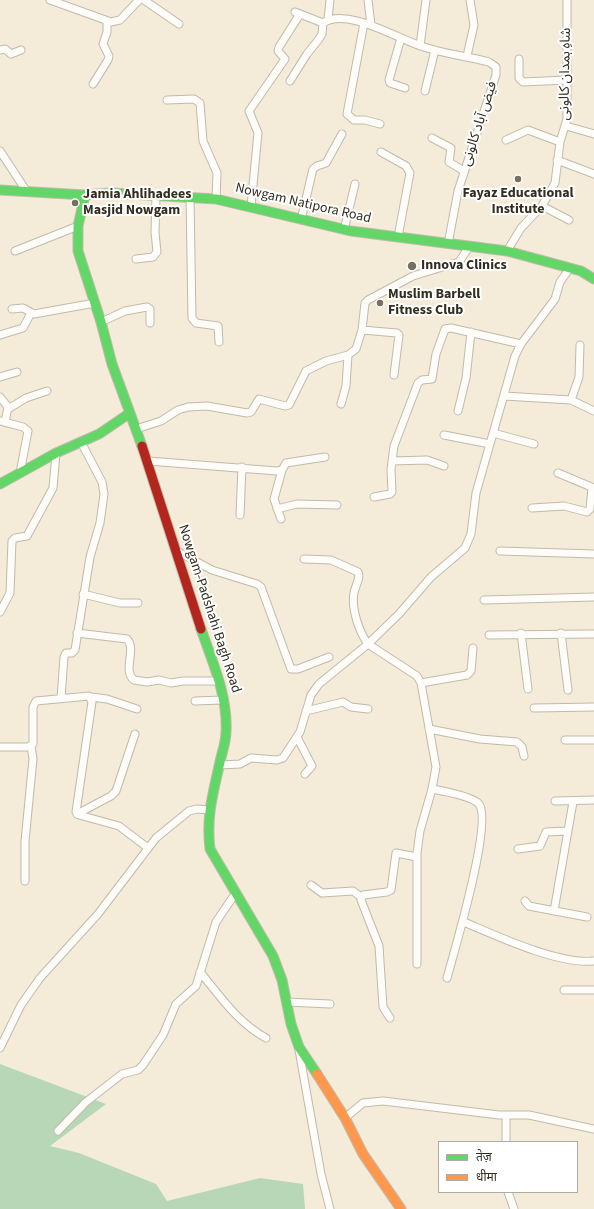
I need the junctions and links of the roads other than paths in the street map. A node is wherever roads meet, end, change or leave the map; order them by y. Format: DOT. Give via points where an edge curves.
graph roads {
  1 [pos="50,0"];
  2 [pos="139,0"];
  3 [pos="144,0"];
  4 [pos="330,0"];
  5 [pos="368,0"];
  6 [pos="426,0"];
  7 [pos="470,0"];
  8 [pos="567,0"];
  9 [pos="107,21"];
  10 [pos="326,22"];
  11 [pos="179,24"];
  12 [pos="368,24"];
  13 [pos="402,38"];
  14 [pos="420,46"];
  15 [pos="0,50"];
  16 [pos="21,50"];
  17 [pos="435,50"];
  18 [pos="467,56"];
  19 [pos="519,59"];
  20 [pos="567,80"];
  21 [pos="290,81"];
  22 [pos="93,84"];
  23 [pos="405,88"];
  24 [pos="425,91"];
  25 [pos="167,100"];
  26 [pos="380,124"];
  27 [pos="566,126"];
  28 [pos="342,134"];
  29 [pos="594,134"];
  30 [pos="432,138"];
  31 [pos="506,140"];
  32 [pos="560,142"];
  33 [pos="0,150"];
  34 [pos="381,152"];
  35 [pos="557,160"];
  36 [pos="464,171"];
  37 [pos="594,174"];
  38 [pos="355,184"];
  39 [pos="0,190"];
  40 [pos="27,192"];
  41 [pos="85,195"];
  42 [pos="156,195"];
  43 [pos="190,197"];
  44 [pos="216,199"];
  45 [pos="251,206"];
  46 [pos="542,206"];
  47 [pos="301,220"];
  48 [pos="569,220"];
  49 [pos="78,226"];
  50 [pos="344,230"];
  51 [pos="398,237"];
  52 [pos="448,244"];
  53 [pos="469,247"];
  54 [pos="15,251"];
  55 [pos="507,251"];
  56 [pos="136,259"];
  57 [pos="570,268"];
  58 [pos="594,279"];
  59 [pos="95,303"];
  60 [pos="12,309"];
  61 [pos="31,314"];
  62 [pos="101,322"];
  63 [pos="150,323"];
  64 [pos="362,330"];
  65 [pos="471,332"];
  66 [pos="0,334"];
  67 [pos="219,342"];
  68 [pos="521,344"];
  69 [pos="580,345"];
  70 [pos="348,355"];
  71 [pos="16,372"];
  72 [pos="394,375"];
  73 [pos="0,377"];
  74 [pos="47,391"];
  75 [pos="504,396"];
  76 [pos="0,397"];
  77 [pos="571,400"];
  78 [pos="341,404"];
  79 [pos="8,409"];
  80 [pos="458,411"];
  81 [pos="594,411"];
  82 [pos="130,413"];
  83 [pos="3,421"];
  84 [pos="136,429"];
  85 [pos="493,433"];
  86 [pos="444,435"];
  87 [pos="81,442"];
  88 [pos="490,444"];
  89 [pos="534,444"];
  90 [pos="56,453"];
  91 [pos="325,457"];
  92 [pos="148,461"];
  93 [pos="392,461"];
  94 [pos="444,466"];
  95 [pos="242,467"];
  96 [pos="282,470"];
  97 [pos="20,473"];
  98 [pos="558,473"];
  99 [pos="0,484"];
  100 [pos="593,488"];
  101 [pos="374,497"];
  102 [pos="337,505"];
  103 [pos="532,508"];
  104 [pos="277,509"];
  105 [pos="240,515"];
  106 [pos="281,519"];
  107 [pos="175,550"];
  108 [pos="500,551"];
  109 [pos="594,554"];
  110 [pos="304,559"];
  111 [pos="83,594"];
  112 [pos="594,596"];
  113 [pos="484,600"];
  114 [pos="138,603"];
  115 [pos="0,612"];
  116 [pos="77,632"];
  117 [pos="521,633"];
  118 [pos="561,633"];
  119 [pos="594,634"];
  120 [pos="489,635"];
  121 [pos="368,644"];
  122 [pos="473,648"];
  123 [pos="329,657"];
  124 [pos="219,681"];
  125 [pos="421,683"];
  126 [pos="528,689"];
  127 [pos="568,690"];
  128 [pos="91,697"];
  129 [pos="61,698"];
  130 [pos="223,700"];
  131 [pos="195,702"];
  132 [pos="594,707"];
  133 [pos="534,708"];
  134 [pos="137,709"];
  135 [pos="368,709"];
  136 [pos="306,711"];
  137 [pos="429,730"];
  138 [pos="135,734"];
  139 [pos="297,737"];
  140 [pos="565,740"];
  141 [pos="594,740"];
  142 [pos="31,746"];
  143 [pos="0,747"];
  144 [pos="524,756"];
  145 [pos="220,765"];
  146 [pos="306,774"];
  147 [pos="432,789"];
  148 [pos="594,800"];
  149 [pos="555,801"];
  150 [pos="573,802"];
  151 [pos="210,810"];
  152 [pos="77,814"];
  153 [pos="568,831"];
  154 [pos="148,848"];
  155 [pos="518,849"];
  156 [pos="417,857"];
  157 [pos="24,881"];
  158 [pos="311,885"];
  159 [pos="235,894"];
  160 [pos="361,897"];
  161 [pos="525,901"];
  162 [pos="554,911"];
  163 [pos="586,917"];
  164 [pos="464,922"];
  165 [pos="594,961"];
  166 [pos="417,964"];
  167 [pos="200,972"];
  168 [pos="447,978"];
  169 [pos="564,990"];
  170 [pos="594,990"];
  171 [pos="286,1002"];
  172 [pos="330,1004"];
  173 [pos="390,1018"];
  174 [pos="266,1038"];
  175 [pos="299,1047"];
  176 [pos="0,1048"];
  177 [pos="506,1116"];
  178 [pos="345,1118"];
  179 [pos="594,1129"];
  180 [pos="58,1131"];
  181 [pos="506,1141"];
  182 [pos="508,1193"];
  183 [pos="330,1209"];
  184 [pos="401,1209"];
  185 [pos="514,1209"];
  1 -- 9 [label="street"];
  2 -- 9 [label="street" via="120,20"];
  3 -- 11 [label="street"];
  4 -- 10 [label="street"];
  5 -- 12 [label="street"];
  6 -- 14 [label="street"];
  7 -- 18 [label="street" via="474,25"];
  8 -- 20 [label="street, شاہِ ہمدان کالونی"];
  9 -- 22 [label="street" via="103,44 109,56"];
  10 -- 12 [label="street, فیض آباد کالونی" via="336,18"];
  10 -- 21 [label="street" via="322,34"];
  10 -- 45 [label="street" via="298,13 279,48 279,53 285,59 249,111 258,133"];
  12 -- 13 [label="street, فیض آباد کالونی"];
  12 -- 26 [label="street" via="347,114 354,120"];
  13 -- 14 [label="street, فیض آباد کالونی"];
  13 -- 23 [label="street" via="389,80 390,83"];
  14 -- 17 [label="street, فیض آباد کالونی"];
  15 -- 16 [label="street" via="5,49 11,54"];
  17 -- 18 [label="street, فیض آباد کالونی"];
  17 -- 24 [label="street"];
  18 -- 36 [label="street, فیض آباد کالونی" via="494,64 497,71"];
  19 -- 20 [label="street" via="519,78 523,82"];
  20 -- 27 [label="street, شاہِ ہمدان کالونی"];
  25 -- 44 [label="street" via="194,99 200,103 202,141 217,173"];
  27 -- 29 [label="street"];
  27 -- 32 [label="street, شاہِ ہمدان کالونی"];
  28 -- 47 [label="street" via="326,163 314,169"];
  30 -- 36 [label="street" via="449,147 450,164"];
  31 -- 32 [label="street" via="531,130"];
  32 -- 35 [label="street, شاہِ ہمدان کالونی"];
  33 -- 40 [label="street"];
  34 -- 51 [label="street" via="406,166 410,173"];
  35 -- 37 [label="street"];
  35 -- 46 [label="street, شاہِ ہمدان کالونی" via="555,183"];
  36 -- 52 [label="street, فیض آباد کالونی"];
  38 -- 50 [label="street"];
  39 -- 40 [label="main road, Nowgam Natipora Road"];
  40 -- 41 [label="main road, Nowgam Natipora Road"];
  41 -- 42 [label="main road, Nowgam Natipora Road"];
  41 -- 49 [label="main road, Nowgam-Padshahi Bagh Road"];
  42 -- 43 [label="main road, Nowgam Natipora Road"];
  42 -- 56 [label="street" via="157,252 153,257"];
  43 -- 44 [label="main road, Nowgam Natipora Road"];
  43 -- 67 [label="street" via="192,318 196,323 218,326"];
  44 -- 45 [label="main road, Nowgam Natipora Road"];
  45 -- 47 [label="main road, Nowgam Natipora Road"];
  46 -- 48 [label="street"];
  46 -- 55 [label="street, شاہِ ہمدان کالونی" via="521,228"];
  47 -- 50 [label="main road, Nowgam Natipora Road"];
  49 -- 54 [label="street"];
  49 -- 59 [label="main road, Nowgam-Padshahi Bagh Road" via="78,251"];
  50 -- 51 [label="main road, Nowgam Natipora Road"];
  51 -- 52 [label="main road, Nowgam Natipora Road"];
  52 -- 53 [label="main road, Nowgam Natipora Road"];
  53 -- 55 [label="main road, Nowgam Natipora Road"];
  53 -- 64 [label="street" via="459,262 414,276 368,300"];
  55 -- 57 [label="main road, Nowgam Natipora Road"];
  57 -- 58 [label="main road, Nowgam Natipora Road"];
  57 -- 68 [label="street" via="560,282 555,300"];
  59 -- 61 [label="street"];
  59 -- 62 [label="main road, Nowgam-Padshahi Bagh Road"];
  60 -- 61 [label="street" via="23,308"];
  61 -- 66 [label="street" via="23,328"];
  62 -- 63 [label="street" via="125,311 147,307 150,309"];
  62 -- 82 [label="main road, Nowgam-Padshahi Bagh Road" via="112,364"];
  64 -- 70 [label="street" via="356,349"];
  64 -- 72 [label="street" via="399,334"];
  65 -- 68 [label="street"];
  65 -- 80 [label="street" via="466,378"];
  65 -- 93 [label="street" via="451,328 443,331 432,379 420,381 416,386 395,440"];
  68 -- 75 [label="street" via="513,362"];
  69 -- 77 [label="street" via="579,377"];
  70 -- 78 [label="street" via="346,386"];
  70 -- 84 [label="street" via="306,370 287,406 262,399 247,413 206,406 188,407 161,421"];
  71 -- 73 [label="street"];
  74 -- 79 [label="street" via="26,398"];
  75 -- 77 [label="street"];
  75 -- 85 [label="street"];
  76 -- 79 [label="street"];
  77 -- 81 [label="street"];
  79 -- 83 [label="street"];
  82 -- 84 [label="main road, Nowgam-Padshahi Bagh Road"];
  82 -- 87 [label="main road" via="106,431"];
  83 -- 97 [label="street" via="26,429 29,433"];
  84 -- 92 [label="main road, Nowgam-Padshahi Bagh Road"];
  85 -- 88 [label="street"];
  85 -- 89 [label="street"];
  86 -- 88 [label="street"];
  87 -- 90 [label="main road"];
  87 -- 111 [label="street" via="102,482 104,494 100,523"];
  88 -- 121 [label="street" via="476,493 468,543 461,553 431,577 399,614"];
  90 -- 97 [label="main road"];
  90 -- 115 [label="street" via="54,482 50,495 26,536 12,541 10,593"];
  91 -- 96 [label="street" via="286,463"];
  92 -- 95 [label="street"];
  92 -- 107 [label="main road, Nowgam-Padshahi Bagh Road"];
  93 -- 94 [label="street" via="427,460"];
  93 -- 101 [label="street" via="391,494"];
  95 -- 96 [label="street"];
  95 -- 105 [label="street"];
  96 -- 104 [label="street" via="274,494"];
  97 -- 99 [label="main road"];
  98 -- 100 [label="street"];
  100 -- 103 [label="street" via="588,512 564,506"];
  102 -- 104 [label="street" via="297,504"];
  104 -- 106 [label="street"];
  107 -- 123 [label="street" via="204,567 261,587 291,669 298,669"];
  107 -- 124 [label="main road, Nowgam-Padshahi Bagh Road"];
  108 -- 109 [label="street"];
  110 -- 121 [label="street" via="331,560 358,572 354,605 361,632"];
  111 -- 114 [label="street" via="120,603"];
  111 -- 116 [label="street"];
  112 -- 113 [label="street"];
  116 -- 124 [label="street" via="127,639 130,643 130,674 134,680 159,680 171,683"];
  116 -- 129 [label="street" via="73,652 66,653 64,657"];
  117 -- 118 [label="street"];
  117 -- 120 [label="street"];
  117 -- 126 [label="street"];
  118 -- 119 [label="street"];
  118 -- 127 [label="street"];
  121 -- 125 [label="street" via="414,674"];
  121 -- 136 [label="street" via="319,684 311,696"];
  122 -- 125 [label="street" via="471,671 467,675"];
  124 -- 130 [label="main road, Nowgam-Padshahi Bagh Road"];
  125 -- 137 [label="street"];
  128 -- 129 [label="street"];
  128 -- 134 [label="street" via="107,698"];
  128 -- 152 [label="street" via="75,808"];
  129 -- 142 [label="street" via="39,699 34,703 34,741"];
  130 -- 131 [label="street"];
  130 -- 145 [label="main road, Nowgam-Padshahi Bagh Road" via="226,734"];
  132 -- 133 [label="street"];
  135 -- 136 [label="street" via="351,707 343,702"];
  136 -- 139 [label="street"];
  137 -- 144 [label="street" via="480,739 517,742 522,747"];
  137 -- 147 [label="street" via="436,767"];
  138 -- 152 [label="street" via="116,791"];
  139 -- 145 [label="street" via="281,759 256,757 240,764"];
  139 -- 146 [label="street" via="312,766"];
  140 -- 141 [label="street"];
  142 -- 143 [label="street"];
  142 -- 157 [label="street" via="33,759"];
  145 -- 151 [label="main road, Nowgam-Padshahi Bagh Road"];
  147 -- 156 [label="street" via="420,831"];
  147 -- 164 [label="street" via="470,799 481,809 482,832"];
  148 -- 150 [label="street"];
  149 -- 150 [label="street"];
  150 -- 153 [label="street"];
  151 -- 154 [label="street" via="189,811 168,827"];
  151 -- 159 [label="main road, Nowgam-Padshahi Bagh Road" via="210,849"];
  152 -- 154 [label="street" via="119,826"];
  153 -- 155 [label="street" via="548,832 544,834 540,846"];
  153 -- 162 [label="street"];
  154 -- 176 [label="street" via="98,914 40,978 21,1005"];
  156 -- 160 [label="street" via="396,853 391,890"];
  156 -- 166 [label="street"];
  158 -- 160 [label="street" via="322,894 353,891"];
  159 -- 167 [label="street" via="216,922"];
  159 -- 171 [label="main road, Nowgam-Padshahi Bagh Road" via="268,944 279,970"];
  160 -- 173 [label="street" via="379,946 383,1007"];
  161 -- 162 [label="street" via="531,906"];
  162 -- 163 [label="street"];
  164 -- 165 [label="street" via="560,958 577,962"];
  164 -- 168 [label="street"];
  167 -- 174 [label="street" via="237,1016 256,1033"];
  167 -- 180 [label="street" via="196,986 176,1004 163,1035 143,1065 138,1070 122,1074 107,1085"];
  169 -- 170 [label="street"];
  171 -- 172 [label="street"];
  171 -- 175 [label="main road, Nowgam-Padshahi Bagh Road"];
  175 -- 178 [label="main road, Nowgam-Padshahi Bagh Road"];
  175 -- 183 [label="street" via="321,1174"];
  177 -- 178 [label="street" via="372,1101 363,1103"];
  177 -- 179 [label="street" via="529,1115"];
  177 -- 181 [label="street"];
  178 -- 184 [label="main road, Nowgam-Padshahi Bagh Road" via="362,1154"];
  182 -- 185 [label="street"];
}
